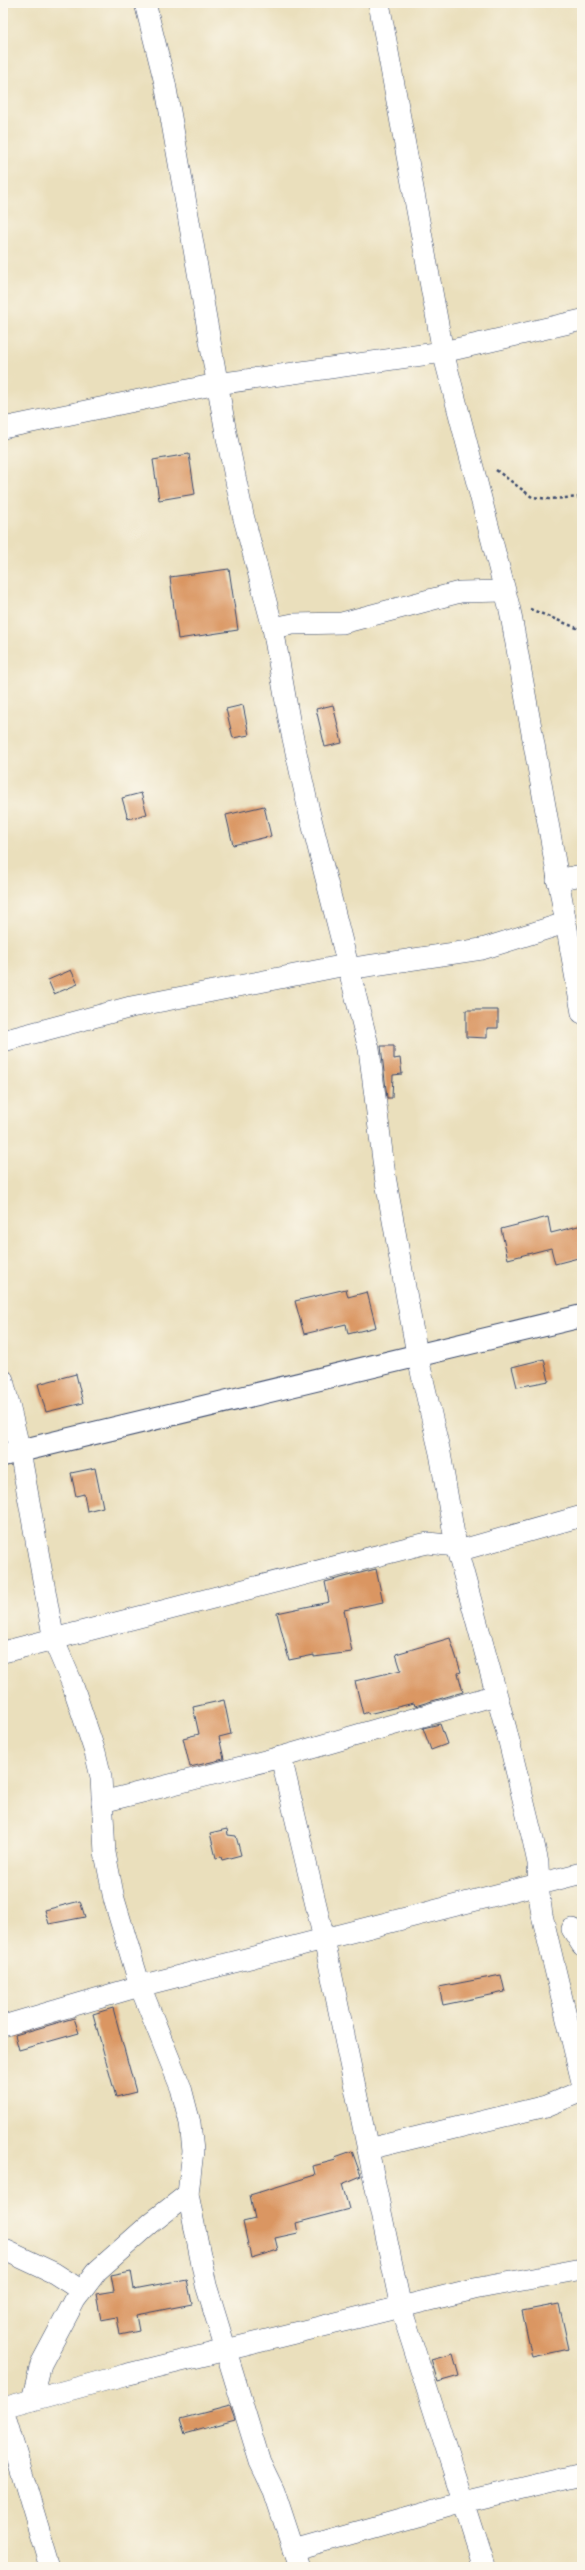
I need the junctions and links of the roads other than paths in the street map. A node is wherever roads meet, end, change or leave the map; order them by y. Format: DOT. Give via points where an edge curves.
graph roads {
  1 [pos="145,3"];
  2 [pos="379,3"];
  3 [pos="582,320"];
  4 [pos="444,352"];
  5 [pos="217,384"];
  6 [pos="3,428"];
  7 [pos="506,597"];
  8 [pos="273,628"];
  9 [pos="582,875"];
  10 [pos="557,880"];
  11 [pos="565,923"];
  12 [pos="347,967"];
  13 [pos="582,1013"];
  14 [pos="3,1041"];
  15 [pos="582,1316"];
  16 [pos="417,1354"];
  17 [pos="3,1380"];
  18 [pos="11,1453"];
  19 [pos="582,1516"];
  20 [pos="457,1548"];
  21 [pos="54,1641"];
  22 [pos="3,1652"];
  23 [pos="496,1695"];
  24 [pos="281,1757"];
  25 [pos="102,1802"];
  26 [pos="582,1873"];
  27 [pos="539,1883"];
  28 [pos="324,1939"];
  29 [pos="140,1986"];
  30 [pos="575,2019"];
  31 [pos="3,2026"];
  32 [pos="582,2082"];
  33 [pos="582,2091"];
  34 [pos="368,2149"];
  35 [pos="188,2194"];
  36 [pos="6,2250"];
  37 [pos="582,2269"];
  38 [pos="82,2291"];
  39 [pos="401,2308"];
  40 [pos="225,2350"];
  41 [pos="32,2400"];
  42 [pos="3,2409"];
  43 [pos="582,2474"];
  44 [pos="464,2502"];
  45 [pos="296,2559"];
  46 [pos="50,2567"];
  47 [pos="484,2567"];
  1 -- 5 [label="street" via="165,83"];
  2 -- 4 [label="street"];
  3 -- 4 [label="street"];
  4 -- 5 [label="street"];
  4 -- 7 [label="street"];
  5 -- 6 [label="street"];
  5 -- 8 [label="street" via="243,515"];
  7 -- 8 [label="street" via="460,592 342,622 293,624"];
  7 -- 10 [label="street"];
  8 -- 12 [label="street" via="290,725"];
  9 -- 10 [label="street"];
  10 -- 11 [label="street"];
  11 -- 12 [label="street" via="482,949"];
  11 -- 13 [label="street"];
  12 -- 14 [label="street" via="131,1007"];
  12 -- 16 [label="street" via="369,1049 385,1176"];
  15 -- 16 [label="street"];
  16 -- 18 [label="street"];
  16 -- 20 [label="street" via="440,1453"];
  17 -- 18 [label="street"];
  18 -- 21 [label="street"];
  19 -- 20 [label="street"];
  20 -- 21 [label="street" via="428,1543 419,1545"];
  20 -- 23 [label="street"];
  21 -- 22 [label="street"];
  21 -- 25 [label="street" via="95,1752 101,1777"];
  23 -- 24 [label="street"];
  23 -- 27 [label="street" via="533,1840"];
  24 -- 25 [label="street"];
  24 -- 28 [label="street"];
  25 -- 29 [label="street" via="105,1853 114,1899"];
  26 -- 27 [label="street"];
  27 -- 28 [label="street"];
  27 -- 30 [label="street" via="542,1915"];
  28 -- 29 [label="street"];
  28 -- 34 [label="street"];
  29 -- 31 [label="street"];
  29 -- 35 [label="street" via="181,2088 190,2123 193,2150"];
  30 -- 32 [label="street"];
  33 -- 34 [label="street" via="546,2106"];
  34 -- 39 [label="street"];
  35 -- 38 [label="street" via="117,2253"];
  35 -- 40 [label="street" via="206,2285"];
  36 -- 38 [label="street" via="54,2273"];
  37 -- 39 [label="street" via="474,2289"];
  38 -- 41 [label="street" via="41,2364"];
  39 -- 40 [label="street"];
  39 -- 44 [label="street"];
  40 -- 41 [label="street"];
  40 -- 45 [label="street" via="260,2462 274,2492"];
  41 -- 42 [label="street"];
  42 -- 46 [label="street"];
  43 -- 44 [label="street"];
  44 -- 45 [label="street"];
  44 -- 47 [label="street"];
}
